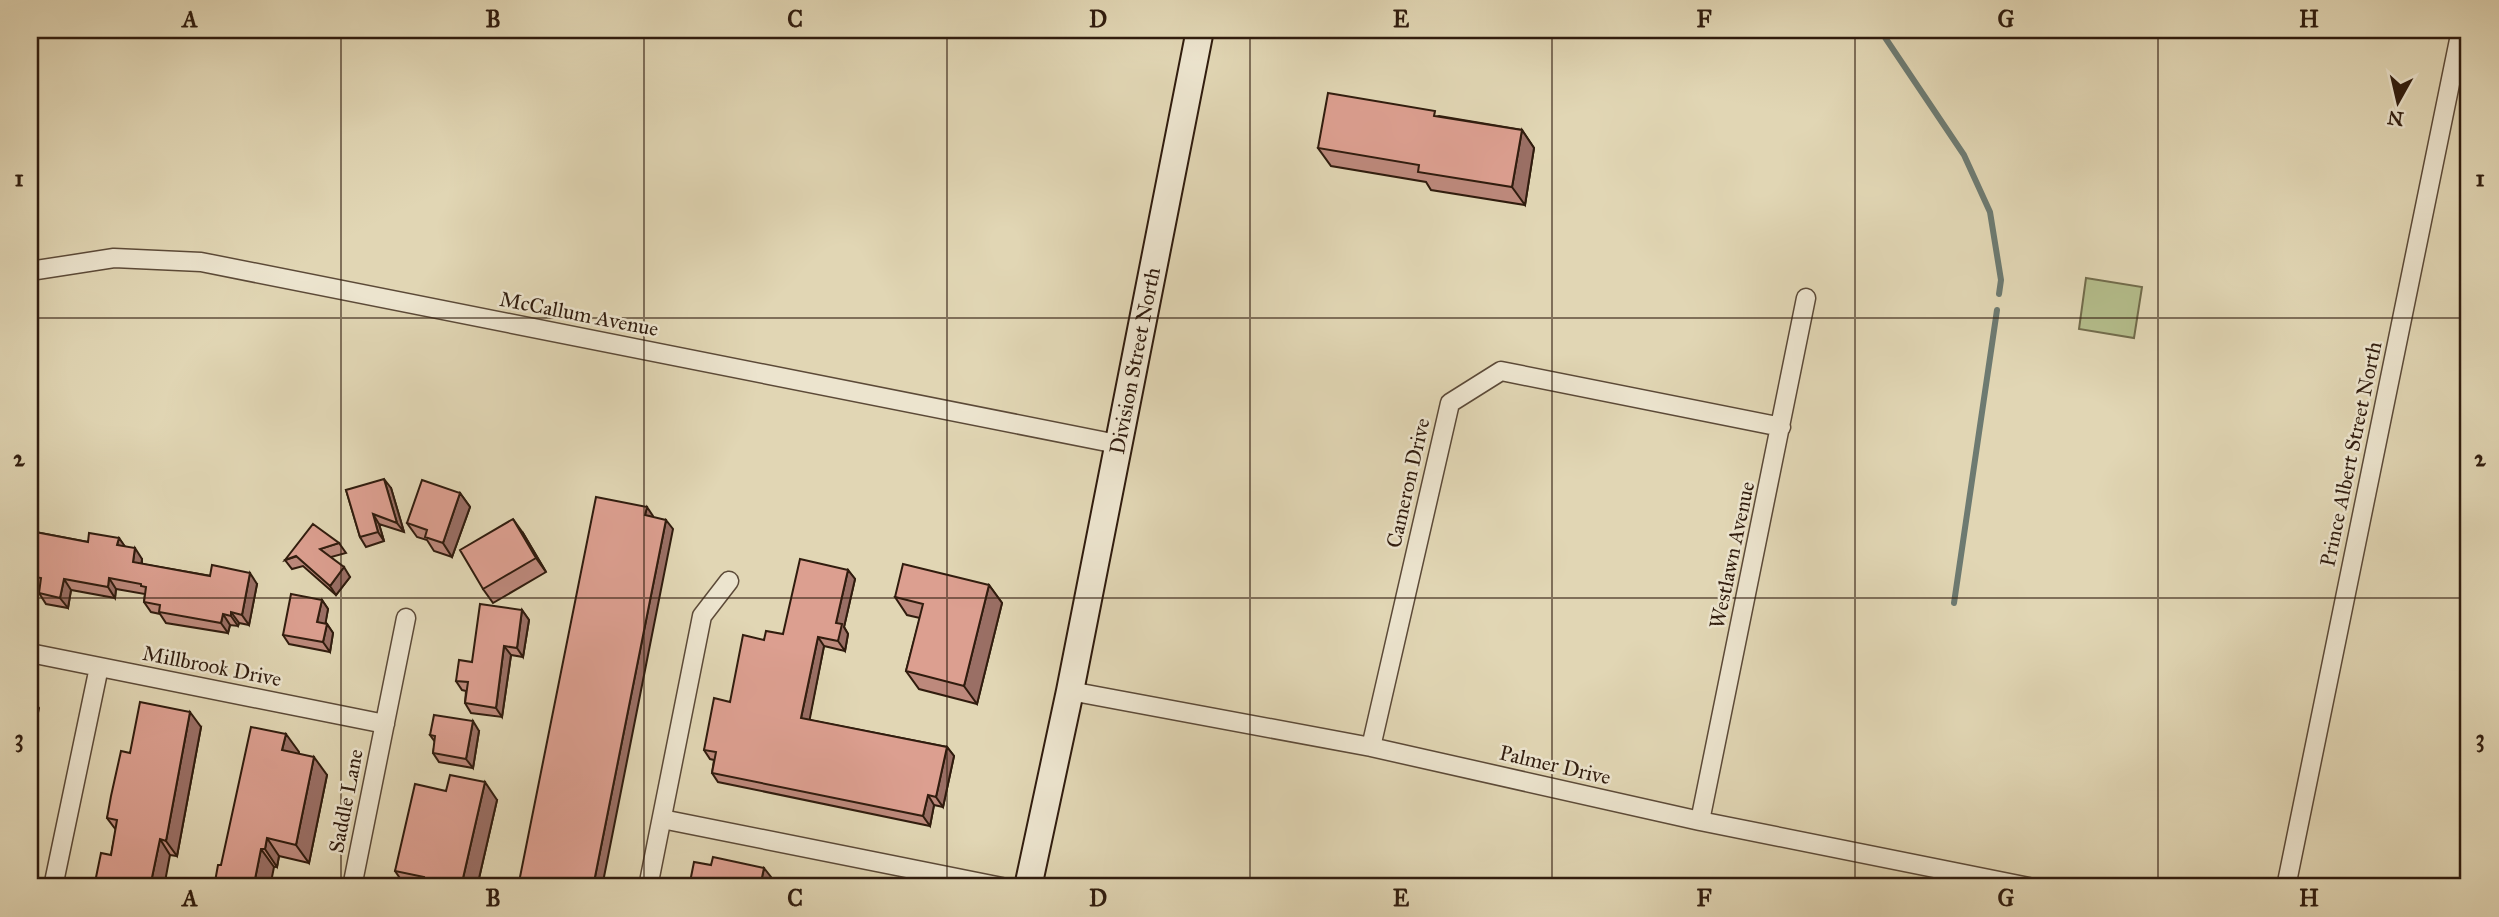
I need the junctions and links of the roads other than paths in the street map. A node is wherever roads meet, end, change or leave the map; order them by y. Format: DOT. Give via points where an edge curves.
graph roads {
  1 [pos="1200,30"];
  2 [pos="2461,30"];
  3 [pos="30,271"];
  4 [pos="1806,298"];
  5 [pos="1781,427"];
  6 [pos="1117,444"];
  7 [pos="729,581"];
  8 [pos="406,618"];
  9 [pos="30,653"];
  10 [pos="99,667"];
  11 [pos="1070,691"];
  12 [pos="385,724"];
  13 [pos="1371,747"];
  14 [pos="662,819"];
  15 [pos="1700,821"];
  16 [pos="53,887"];
  17 [pos="352,887"];
  18 [pos="648,887"];
  19 [pos="1002,887"];
  20 [pos="1028,887"];
  21 [pos="2029,887"];
  22 [pos="2286,887"];
  1 -- 6 [label="main road, Division Street North"];
  2 -- 22 [label="street, Prince Albert Street North"];
  3 -- 6 [label="street, McCallum Avenue" via="114,258 201,262"];
  4 -- 5 [label="street, Westlawn Avenue"];
  5 -- 13 [label="street, Cameron Drive" via="1501,372 1450,403"];
  5 -- 15 [label="street, Westlawn Avenue"];
  6 -- 11 [label="main road, Division Street North"];
  7 -- 14 [label="street" via="702,616"];
  8 -- 12 [label="street, Saddle Lane"];
  9 -- 10 [label="street, Millbrook Drive"];
  10 -- 12 [label="street, Millbrook Drive"];
  10 -- 16 [label="street"];
  11 -- 13 [label="street, Palmer Drive"];
  11 -- 20 [label="main road, Division Street North"];
  12 -- 17 [label="street, Saddle Lane"];
  13 -- 15 [label="street, Palmer Drive"];
  14 -- 18 [label="street"];
  14 -- 19 [label="street"];
  15 -- 21 [label="street, Palmer Drive"];
}
